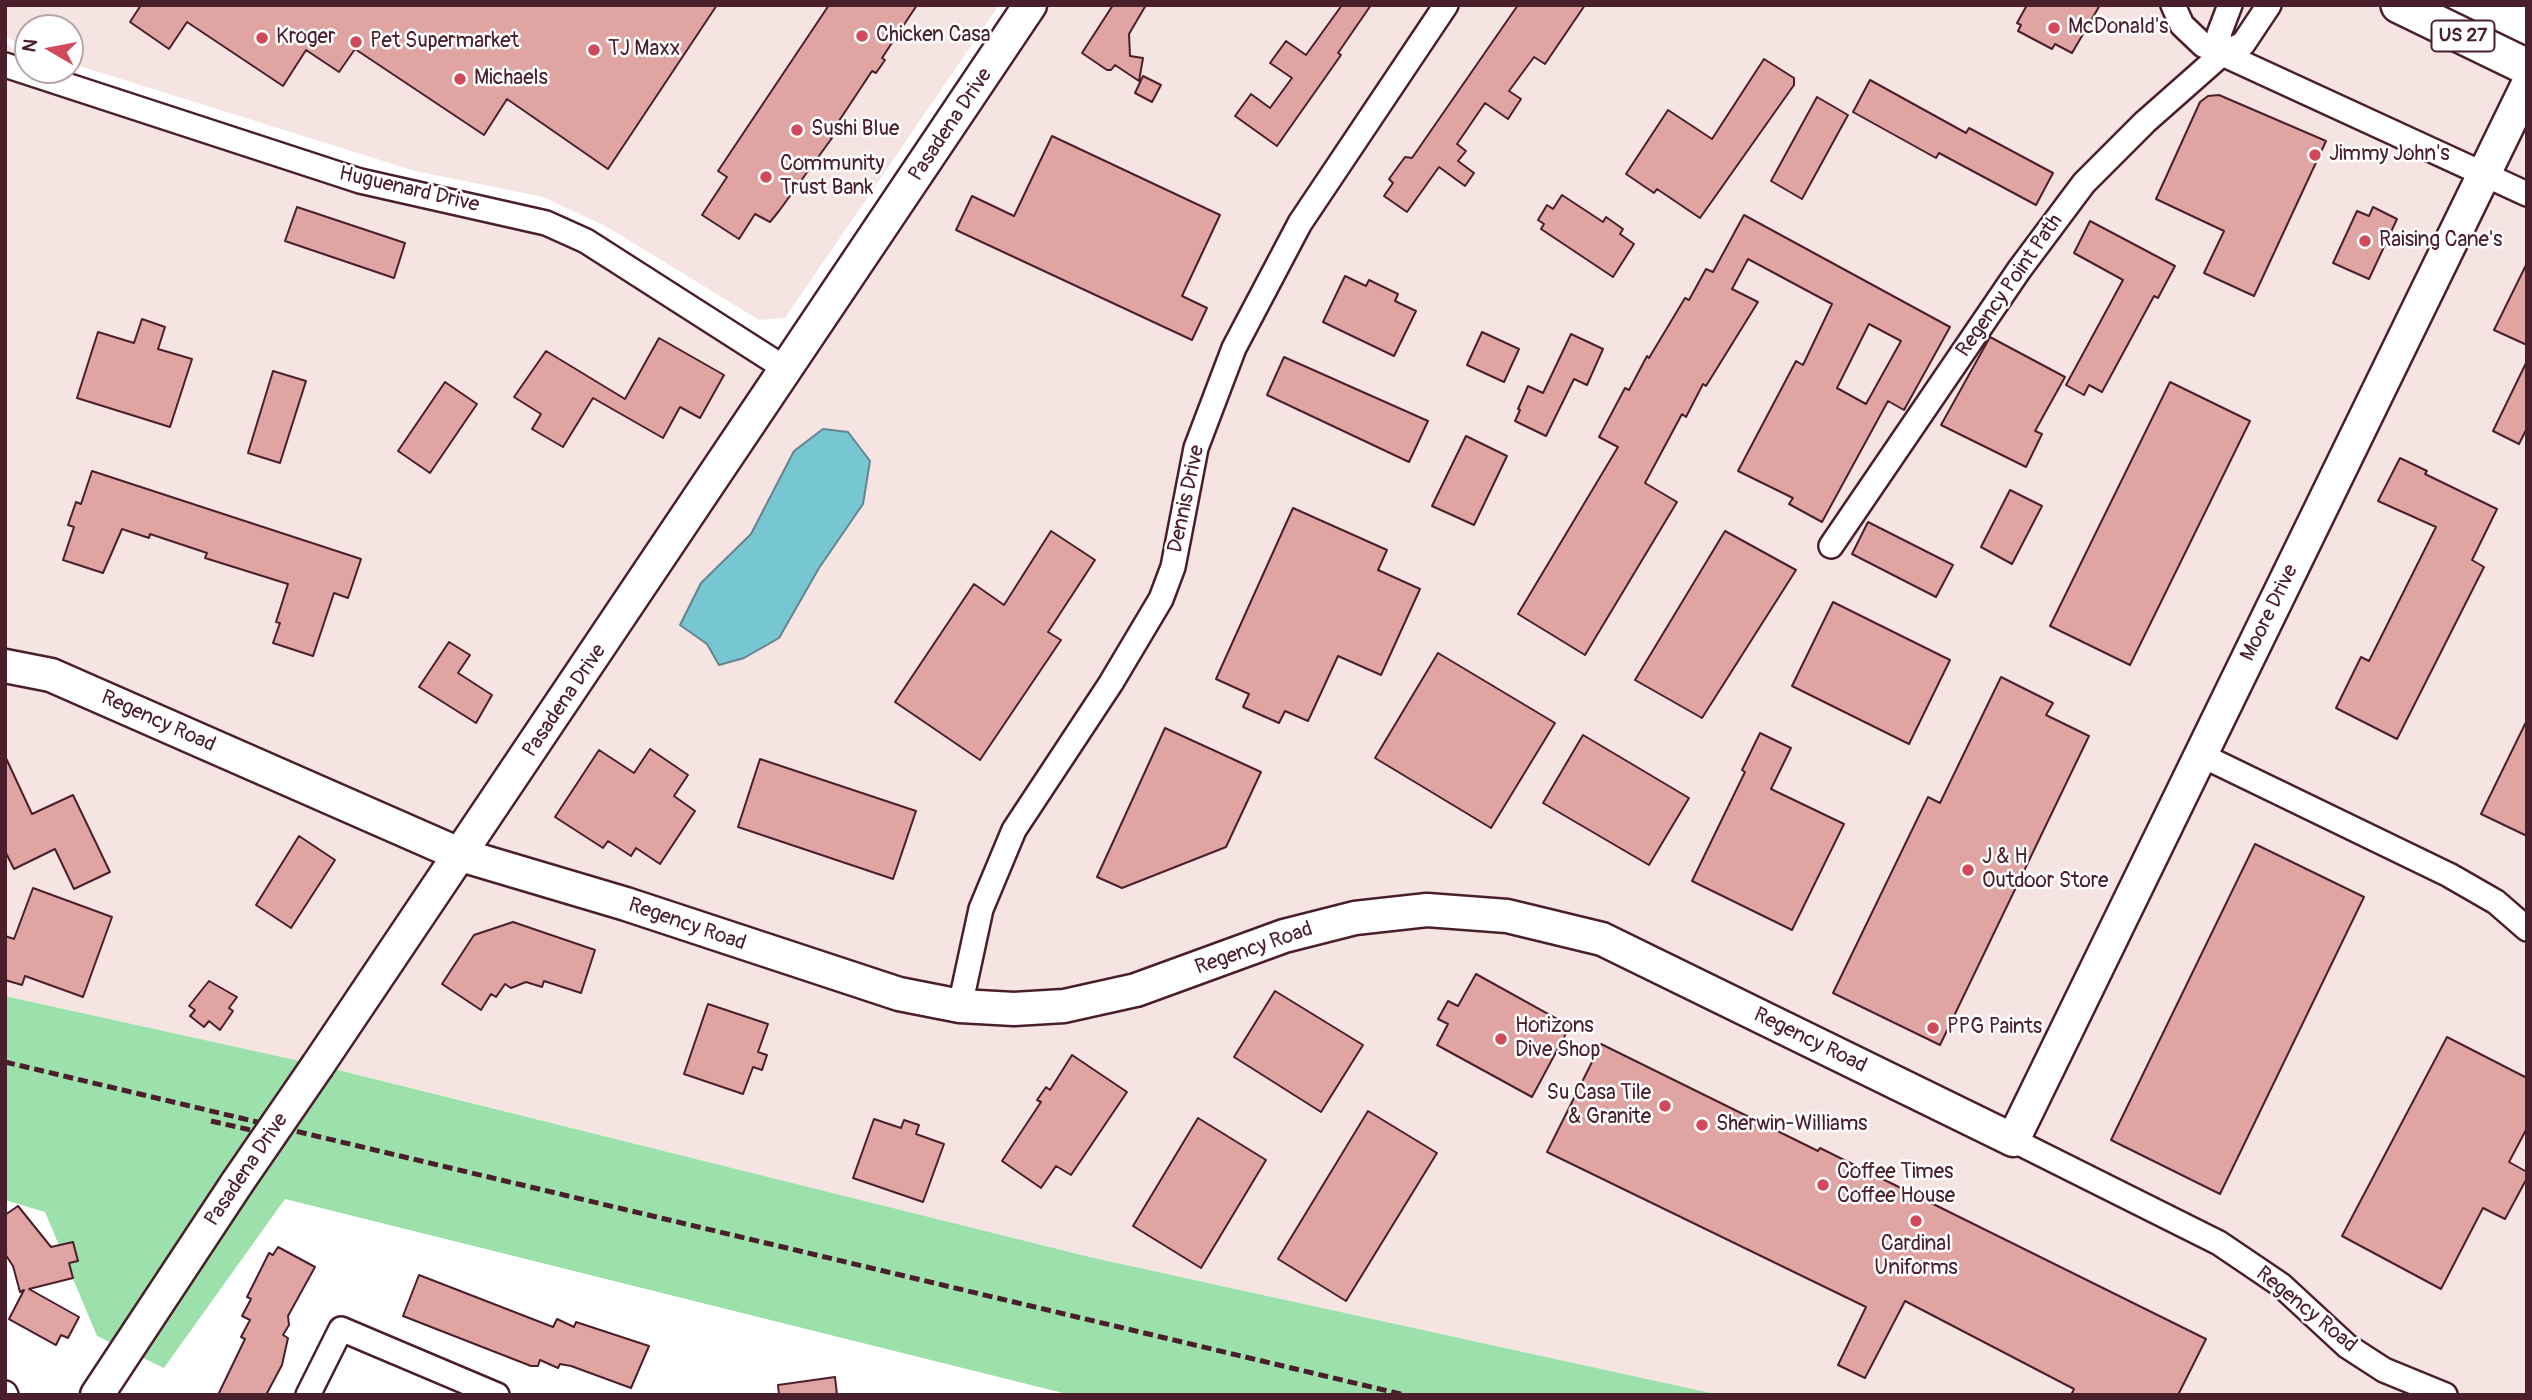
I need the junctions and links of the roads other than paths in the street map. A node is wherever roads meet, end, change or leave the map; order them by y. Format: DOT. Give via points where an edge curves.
graph roads {
  1 [pos="1030,5"];
  2 [pos="1446,5"];
  3 [pos="2173,5"];
  4 [pos="2230,5"];
  5 [pos="2269,5"];
  6 [pos="2399,5"];
  7 [pos="2222,54"];
  8 [pos="5,65"];
  9 [pos="2527,67"];
  10 [pos="2527,86"];
  11 [pos="2484,174"];
  12 [pos="2527,194"];
  13 [pos="786,369"];
  14 [pos="1831,546"];
  15 [pos="5,666"];
  16 [pos="2201,755"];
  17 [pos="461,855"];
  18 [pos="2527,929"];
  19 [pos="960,1006"];
  20 [pos="2013,1140"];
  21 [pos="97,1395"];
  22 [pos="309,1395"];
  23 [pos="497,1395"];
  24 [pos="2445,1395"];
  1 -- 13 [label="street, Pasadena Drive"];
  2 -- 19 [label="street, Dennis Drive" via="1306,214 1234,348 1196,448 1173,567 1161,599 1014,830 981,909"];
  3 -- 7 [label="street" via="2193,36"];
  4 -- 7 [label="street" via="2219,34"];
  5 -- 7 [label="street, Regency Point Path" via="2243,44"];
  6 -- 9 [label="main road, US 27"];
  7 -- 11 [label="street"];
  7 -- 14 [label="street, Regency Point Path" via="2084,183 2019,270"];
  8 -- 13 [label="street, Huguenard Drive" via="360,181 546,223 586,241"];
  10 -- 11 [label="street, Moore Drive"];
  11 -- 12 [label="street"];
  11 -- 16 [label="street, Moore Drive"];
  13 -- 17 [label="street, Pasadena Drive"];
  15 -- 17 [label="street, Regency Road" via="51,675"];
  16 -- 18 [label="street" via="2457,880 2496,902"];
  16 -- 20 [label="street, Moore Drive"];
  17 -- 19 [label="street, Regency Road" via="613,900 870,986"];
  17 -- 21 [label="street, Pasadena Drive, bridge"];
  19 -- 20 [label="street, Regency Road" via="1014,1009 1111,997 1284,936 1355,918 1427,910 1507,916 1602,939"];
  20 -- 24 [label="street, Regency Road" via="2219,1243 2281,1285 2347,1346 2384,1370"];
  22 -- 23 [label="street" via="341,1329"];
}
